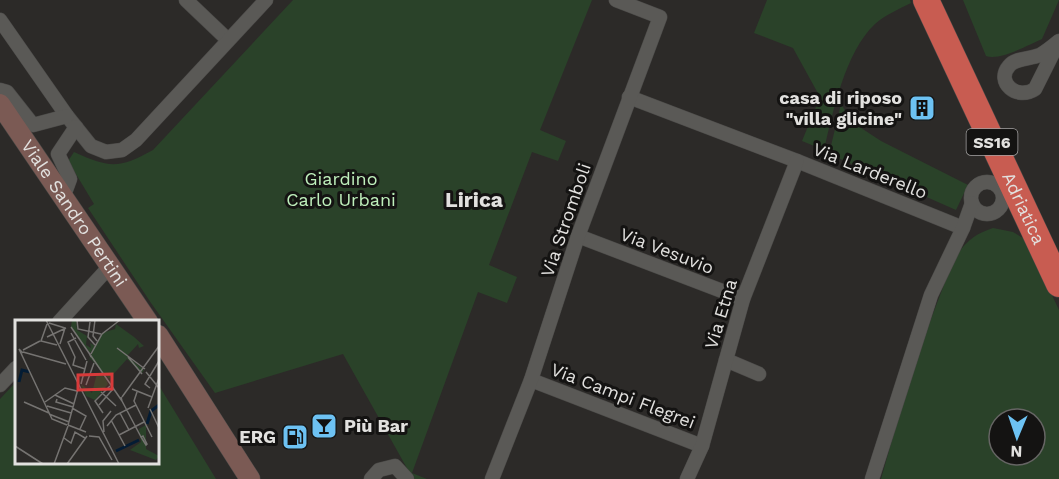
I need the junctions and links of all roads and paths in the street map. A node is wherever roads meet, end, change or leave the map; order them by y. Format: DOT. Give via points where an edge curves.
graph roads {
  1 [pos="186,0"];
  2 [pos="266,0"];
  3 [pos="616,0"];
  4 [pos="926,0"];
  5 [pos="943,0"];
  6 [pos="0,20"];
  7 [pos="228,40"];
  8 [pos="0,90"];
  9 [pos="629,97"];
  10 [pos="0,104"];
  11 [pos="71,122"];
  12 [pos="797,161"];
  13 [pos="63,198"];
  14 [pos="972,203"];
  15 [pos="987,214"];
  16 [pos="963,228"];
  17 [pos="578,236"];
  18 [pos="1059,244"];
  19 [pos="111,265"];
  20 [pos="1059,284"];
  21 [pos="743,299"];
  22 [pos="60,320"];
  23 [pos="147,320"];
  24 [pos="159,337"];
  25 [pos="726,360"];
  26 [pos="15,369"];
  27 [pos="759,374"];
  28 [pos="531,380"];
  29 [pos="0,385"];
  30 [pos="702,446"];
  31 [pos="250,479"];
  32 [pos="371,479"];
  33 [pos="407,479"];
  34 [pos="492,479"];
  35 [pos="687,479"];
  36 [pos="872,479"];
  1 -- 7 [label="street"];
  2 -- 7 [label="street"];
  3 -- 9 [label="street, Via Stromboli" via="660,17"];
  4 -- 20 [label="highway, Adriatica / SS16"];
  5 -- 18 [label="highway, Adriatica / SS16"];
  6 -- 11 [label="street"];
  7 -- 11 [label="street" via="136,140 122,150 106,152 91,146"];
  8 -- 11 [label="street" via="7,92 33,125"];
  9 -- 12 [label="street, Via Larderello"];
  9 -- 17 [label="street, Via Stromboli"];
  10 -- 13 [label="main road, Viale Sandro Pertini"];
  11 -- 13 [label="street" via="58,154 70,179"];
  12 -- 16 [label="street, Via Larderello"];
  12 -- 21 [label="street, Via Etna"];
  13 -- 19 [label="main road, Viale Sandro Pertini"];
  14 -- 15 [label="street"];
  14 -- 15 [label="street" via="972,193 978,186 987,183 998,187 1002,201 997,210"];
  14 -- 16 [label="street"];
  15 -- 16 [label="street"];
  16 -- 36 [label="street" via="931,295"];
  17 -- 21 [label="street, Via Vesuvio"];
  17 -- 28 [label="street, Via Stromboli"];
  19 -- 22 [label="street"];
  19 -- 23 [label="main road, Viale Sandro Pertini"];
  21 -- 25 [label="street, Via Etna"];
  24 -- 31 [label="main road"];
  25 -- 27 [label="street"];
  25 -- 30 [label="street, Via Etna"];
  26 -- 29 [label="street"];
  28 -- 30 [label="street, Via Campi Flegrei"];
  28 -- 34 [label="street, Via Stromboli"];
  30 -- 35 [label="street, Via Etna"];
  32 -- 33 [label="street" via="379,470 395,466"];
}
